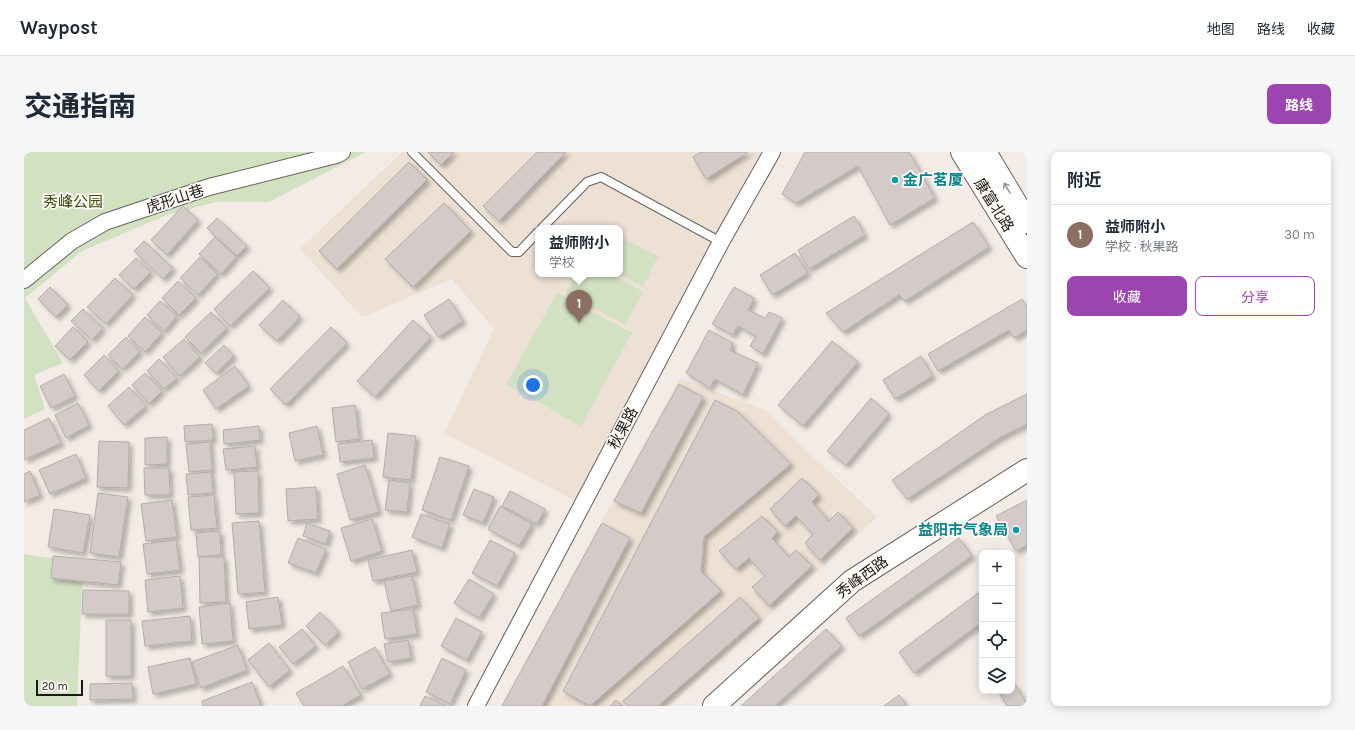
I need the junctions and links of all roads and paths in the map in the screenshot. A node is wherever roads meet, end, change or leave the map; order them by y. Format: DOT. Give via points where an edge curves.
graph roads {
  1 [pos="342,152"];
  2 [pos="412,152"];
  3 [pos="772,152"];
  4 [pos="962,152"];
  5 [pos="985,152"];
  6 [pos="1027,222"];
  7 [pos="545,225"];
  8 [pos="535,235"];
  9 [pos="721,242"];
  10 [pos="1027,258"];
  11 [pos="24,280"];
  12 [pos="1027,470"];
  13 [pos="476,706"];
  14 [pos="714,706"];
  1 -- 11 [label="street, 虎形山巷" via="209,187 105,222 72,241"];
  2 -- 8 [label="lane" via="512,252 519,252"];
  3 -- 9 [label="street, 秋果路"];
  4 -- 10 [label="street, 康富北路"];
  6 -- 5 [label="street, 康富北路, one-way"];
  7 -- 9 [label="lane" via="587,182 601,177"];
  9 -- 13 [label="street, 秋果路"];
  12 -- 14 [label="street, 秀峰西路" via="852,581"];
}
